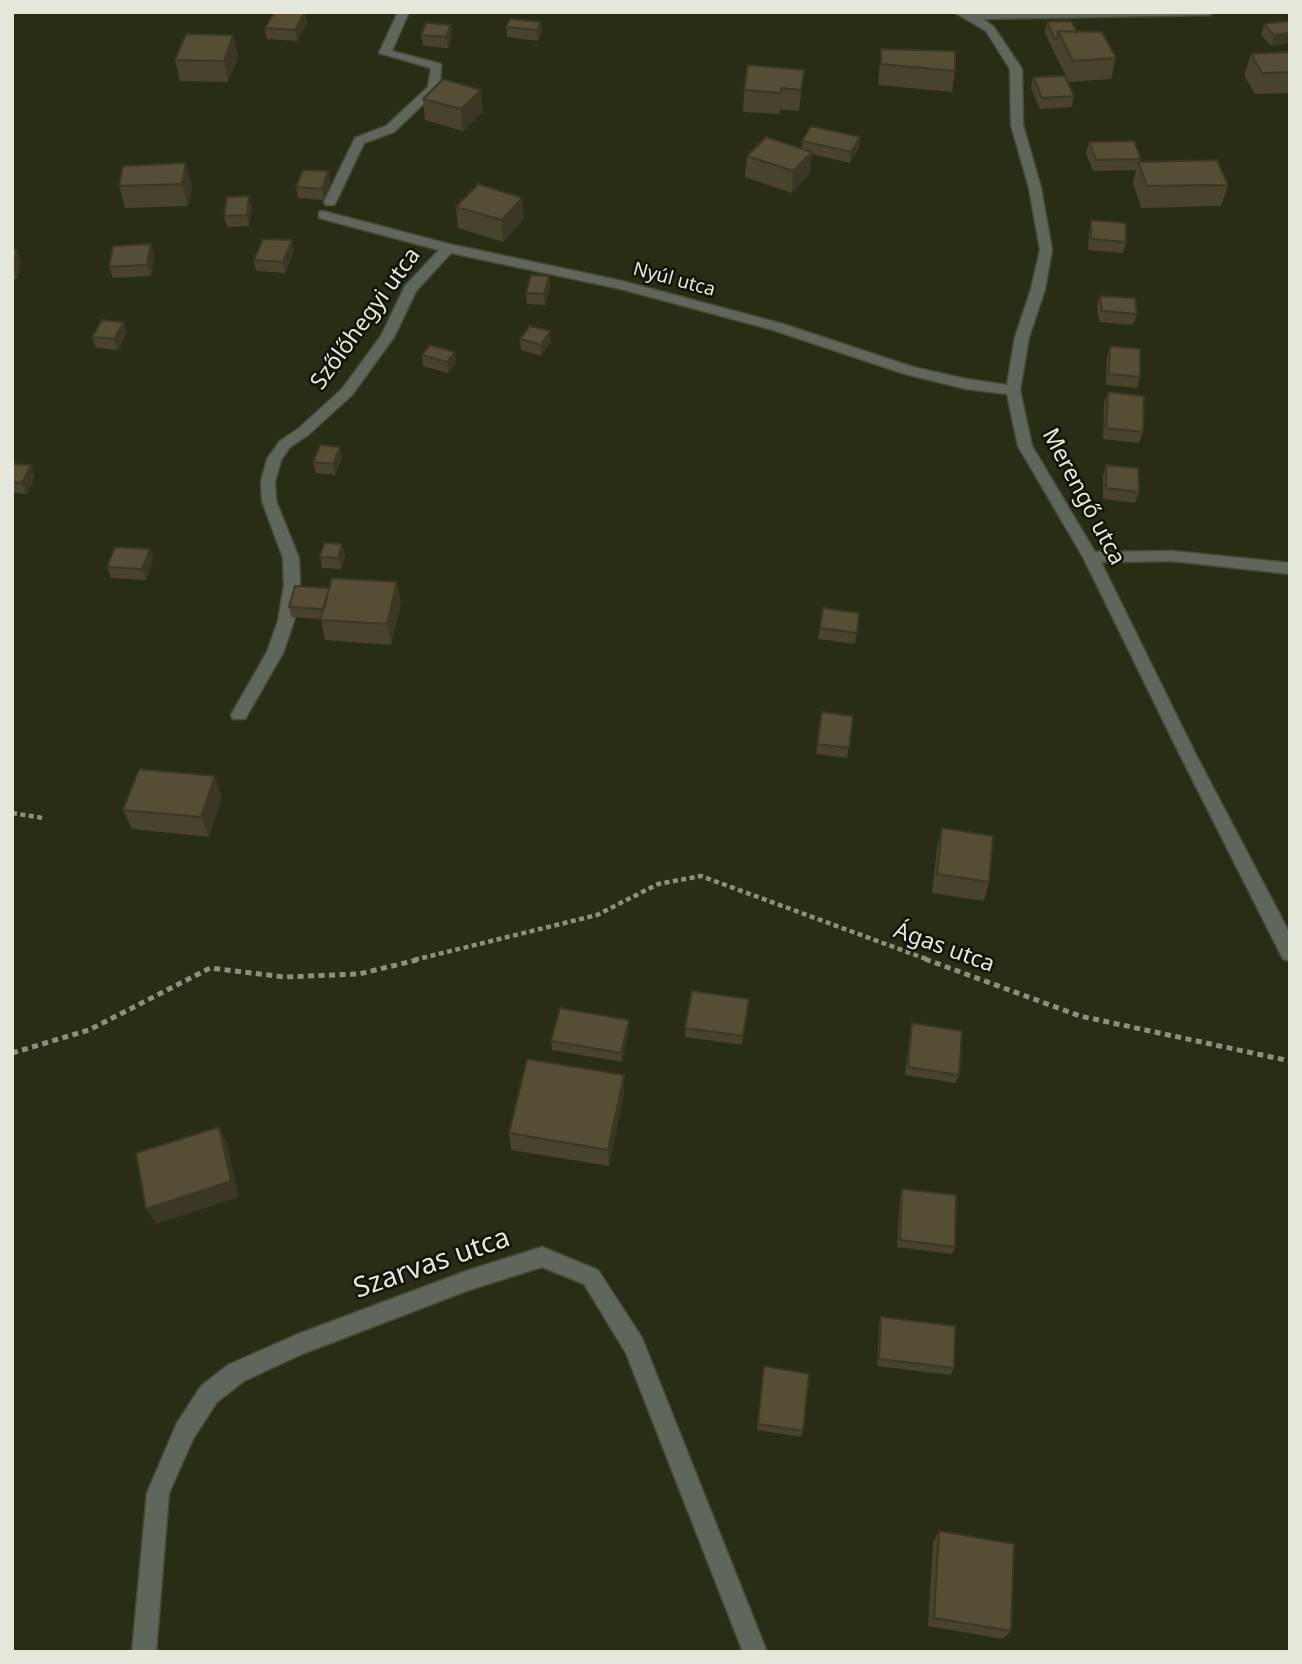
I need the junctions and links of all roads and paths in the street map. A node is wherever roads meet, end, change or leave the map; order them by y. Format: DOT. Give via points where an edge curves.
graph roads {
  1 [pos="404,12"];
  2 [pos="1209,12"];
  3 [pos="965,14"];
  4 [pos="330,202"];
  5 [pos="323,215"];
  6 [pos="448,248"];
  7 [pos="1013,390"];
  8 [pos="1091,557"];
  9 [pos="1290,569"];
  10 [pos="239,715"];
  11 [pos="12,813"];
  12 [pos="43,818"];
  13 [pos="1290,953"];
  14 [pos="12,1053"];
  15 [pos="1290,1061"];
  16 [pos="144,1652"];
  17 [pos="755,1652"];
  1 -- 4 [label="street" via="385,53 437,66 434,88 390,128 359,141"];
  2 -- 3 [label="street"];
  3 -- 7 [label="street, Merengő utca" via="990,29 1016,69 1017,125 1046,250"];
  5 -- 6 [label="street, Nyúl utca"];
  6 -- 7 [label="street, Nyúl utca" via="622,285 778,327 910,371"];
  6 -- 10 [label="street, Szőlőhegyi utca" via="410,289 387,337 346,393 285,444 274,459 268,482 270,501 291,558 292,585 275,653"];
  7 -- 8 [label="street, Merengő utca" via="1025,446"];
  8 -- 9 [label="street" via="1172,556"];
  8 -- 13 [label="street, Merengő utca"];
  11 -- 12 [label="path"];
  14 -- 15 [label="path, Ágas utca" via="89,1030 209,968 284,977 359,974 597,915 659,884 701,876 1080,1016"];
  16 -- 17 [label="street, Szarvas utca" via="158,1493 185,1431 209,1394 236,1373 298,1345 393,1307 542,1257 591,1278 634,1346"];
}
